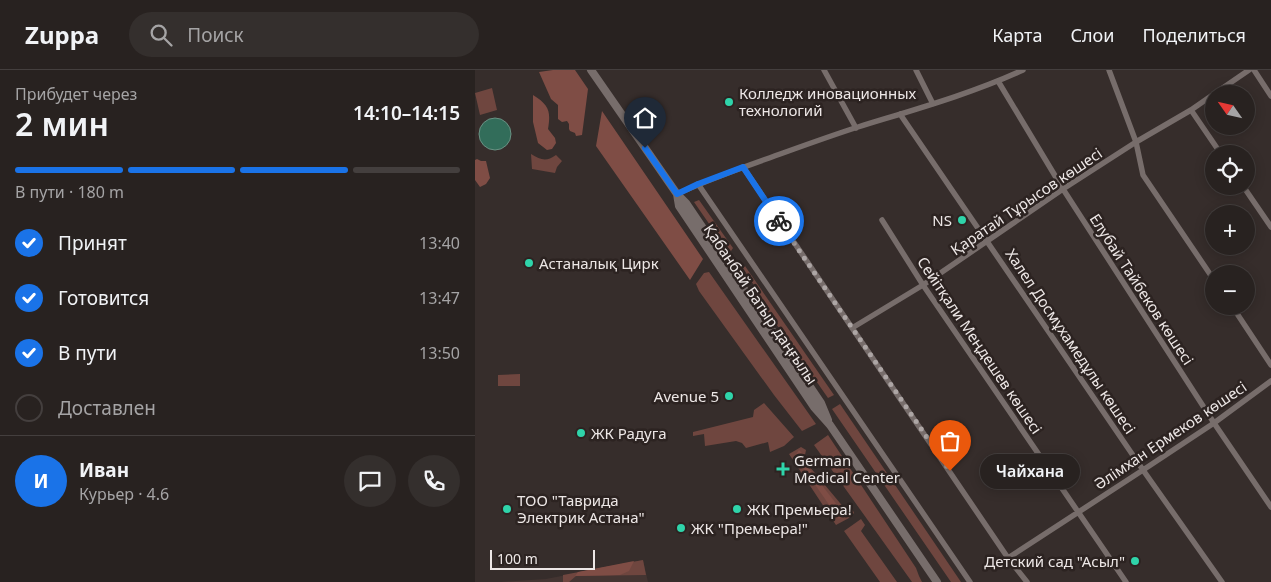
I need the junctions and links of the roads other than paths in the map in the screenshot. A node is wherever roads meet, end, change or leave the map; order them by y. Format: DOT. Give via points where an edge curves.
graph roads {
  1 [pos="591,70"];
  2 [pos="824,70"];
  3 [pos="916,70"];
  4 [pos="1023,70"];
  5 [pos="1109,70"];
  6 [pos="1249,70"];
  7 [pos="1254,70"];
  8 [pos="1011,73"];
  9 [pos="998,81"];
  10 [pos="1227,85"];
  11 [pos="1271,96"];
  12 [pos="1205,100"];
  13 [pos="933,104"];
  14 [pos="1191,110"];
  15 [pos="900,114"];
  16 [pos="856,128"];
  17 [pos="1136,142"];
  18 [pos="1215,145"];
  19 [pos="743,167"];
  20 [pos="698,184"];
  21 [pos="1063,190"];
  22 [pos="677,194"];
  23 [pos="1249,195"];
  24 [pos="883,220"];
  25 [pos="1271,227"];
  26 [pos="987,242"];
  27 [pos="1205,267"];
  28 [pos="923,285"];
  29 [pos="1237,315"];
  30 [pos="852,328"];
  31 [pos="1271,365"];
  32 [pos="1271,381"];
  33 [pos="1214,423"];
  34 [pos="1143,470"];
  35 [pos="1271,507"];
  36 [pos="1078,512"];
  37 [pos="1008,558"];
  38 [pos="937,582"];
  39 [pos="970,582"];
  40 [pos="1027,582"];
  41 [pos="1126,582"];
  42 [pos="1222,582"];
  1 -- 22 [label="main road, Қабанбай Батыр даңғылы"];
  2 -- 16 [label="street"];
  3 -- 13 [label="street"];
  4 -- 8 [label="street"];
  5 -- 17 [label="street"];
  6 -- 10 [label="street, Қаратай Тұрысов көшесі"];
  7 -- 11 [label="street"];
  8 -- 9 [label="street"];
  9 -- 13 [label="street"];
  9 -- 21 [label="street, Елубай Тайбеков көшесі"];
  12 -- 14 [label="street, Қаратай Тұрысов көшесі"];
  13 -- 15 [label="street"];
  14 -- 17 [label="street, Қаратай Тұрысов көшесі"];
  14 -- 18 [label="street"];
  15 -- 16 [label="street"];
  15 -- 26 [label="street, Халел Досмұхамедұлы көшесі"];
  16 -- 19 [label="street"];
  17 -- 21 [label="street, Қаратай Тұрысов көшесі"];
  17 -- 27 [label="street" via="1143,175"];
  19 -- 20 [label="street"];
  19 -- 30 [label="street"];
  20 -- 22 [label="street"];
  20 -- 39 [label="street"];
  21 -- 26 [label="street, Қаратай Тұрысов көшесі"];
  21 -- 33 [label="street, Елубай Тайбеков көшесі"];
  22 -- 38 [label="main road, Қабанбай Батыр даңғылы" via="679,206 714,259"];
  23 -- 25 [label="street"];
  24 -- 28 [label="street, Сейітқали Меңдешев көшесі"];
  26 -- 28 [label="street, Қаратай Тұрысов көшесі"];
  26 -- 34 [label="street, Халел Досмұхамедұлы көшесі"];
  28 -- 30 [label="street, Қаратай Тұрысов көшесі"];
  28 -- 36 [label="street, Сейітқали Меңдешев көшесі"];
  29 -- 31 [label="street"];
  30 -- 37 [label="street"];
  32 -- 33 [label="street, Әлімхан Ермеков көшесі"];
  33 -- 34 [label="street, Әлімхан Ермеков көшесі"];
  33 -- 35 [label="street, Елубай Тайбеков көшесі"];
  34 -- 36 [label="street, Әлімхан Ермеков көшесі"];
  34 -- 42 [label="street, Халел Досмұхамедұлы көшесі"];
  36 -- 37 [label="street, Әлімхан Ермеков көшесі"];
  36 -- 41 [label="street, Сейітқали Меңдешев көшесі"];
  37 -- 40 [label="street"];
}
